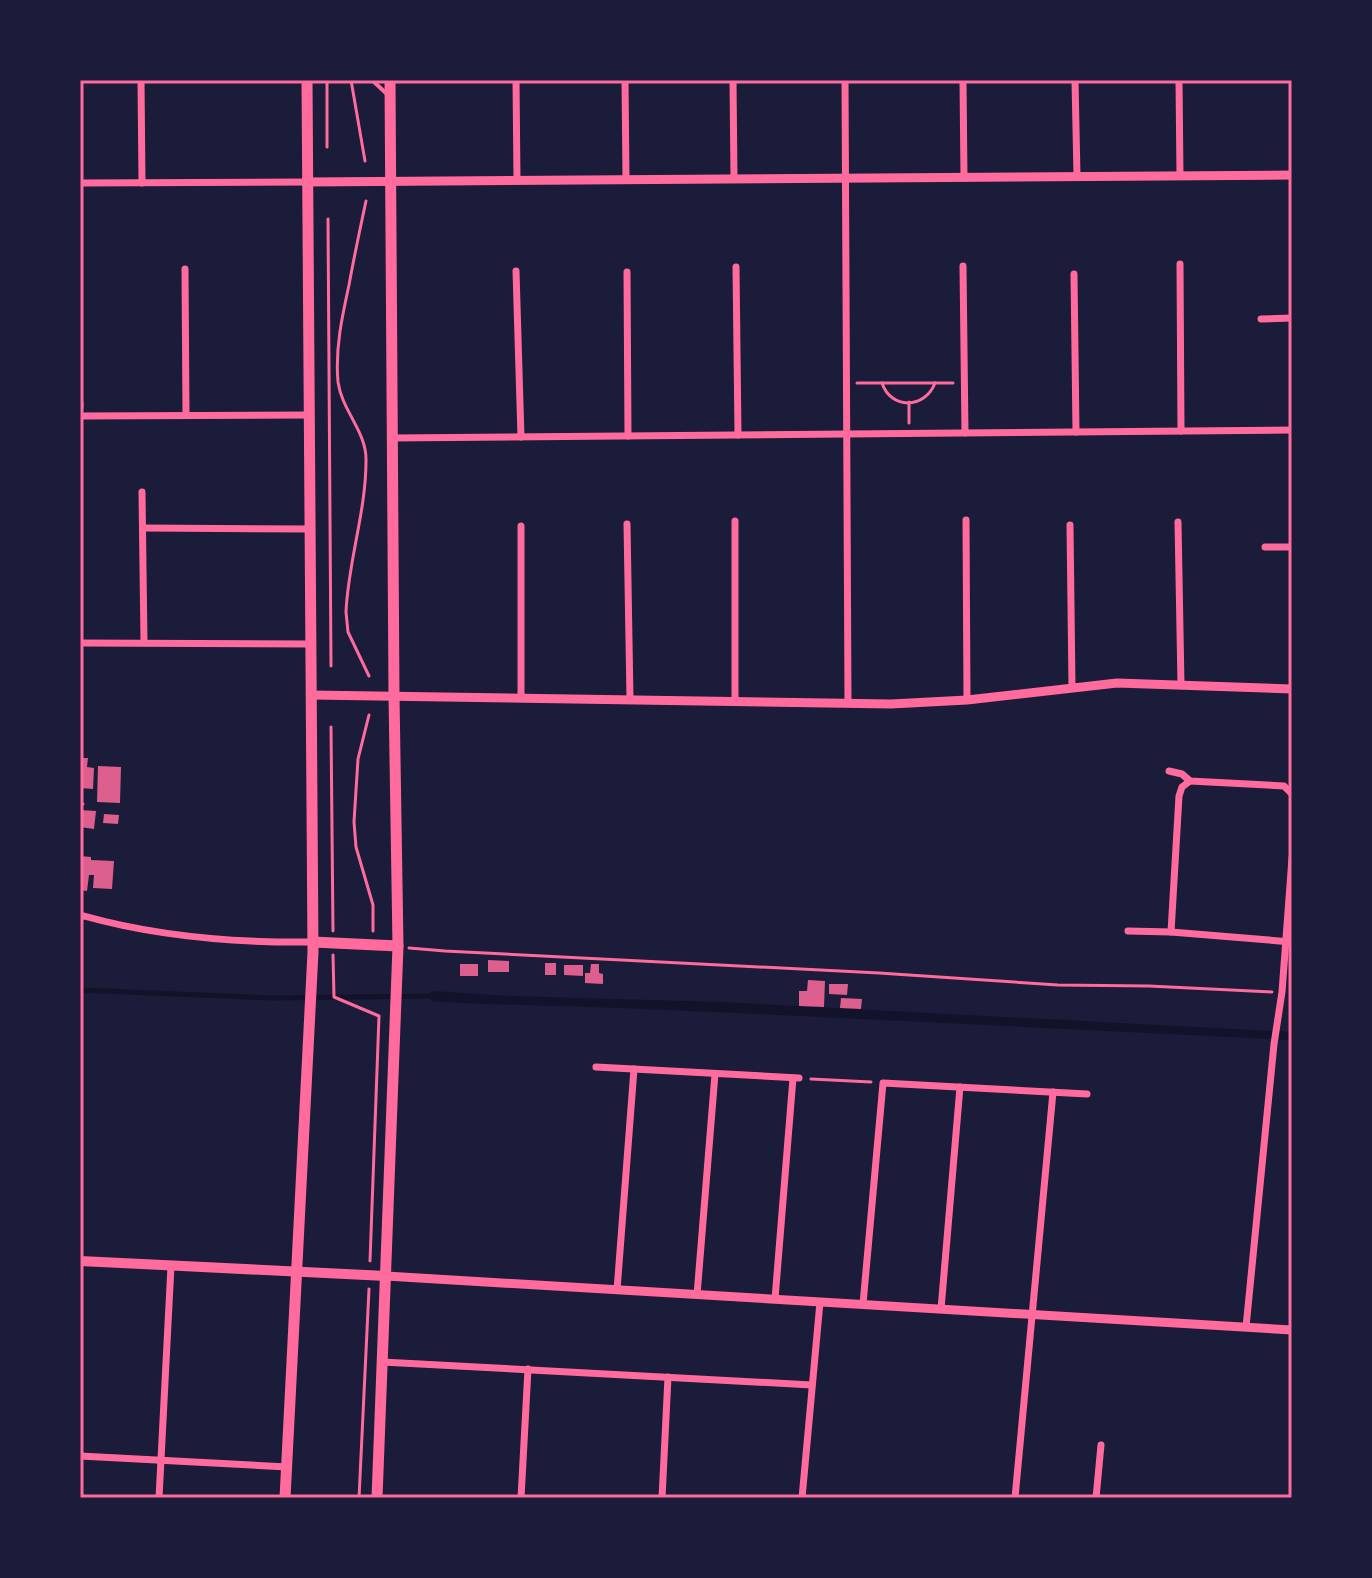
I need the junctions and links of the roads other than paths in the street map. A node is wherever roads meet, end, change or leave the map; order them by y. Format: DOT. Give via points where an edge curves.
graph roads {
  1 [pos="141,80"];
  2 [pos="307,80"];
  3 [pos="372,80"];
  4 [pos="390,80"];
  5 [pos="516,80"];
  6 [pos="625,80"];
  7 [pos="733,80"];
  8 [pos="845,80"];
  9 [pos="963,80"];
  10 [pos="1075,80"];
  11 [pos="1179,80"];
  12 [pos="390,96"];
  13 [pos="1292,175"];
  14 [pos="1077,176"];
  15 [pos="1180,176"];
  16 [pos="734,178"];
  17 [pos="845,178"];
  18 [pos="964,178"];
  19 [pos="626,179"];
  20 [pos="517,180"];
  21 [pos="390,181"];
  22 [pos="308,182"];
  23 [pos="80,183"];
  24 [pos="142,183"];
  25 [pos="1180,264"];
  26 [pos="963,266"];
  27 [pos="736,267"];
  28 [pos="185,269"];
  29 [pos="516,271"];
  30 [pos="627,272"];
  31 [pos="1074,274"];
  32 [pos="1292,318"];
  33 [pos="1261,319"];
  34 [pos="186,415"];
  35 [pos="309,415"];
  36 [pos="80,416"];
  37 [pos="1292,430"];
  38 [pos="1181,431"];
  39 [pos="1076,432"];
  40 [pos="965,433"];
  41 [pos="846,434"];
  42 [pos="738,435"];
  43 [pos="628,436"];
  44 [pos="521,437"];
  45 [pos="392,438"];
  46 [pos="142,492"];
  47 [pos="966,520"];
  48 [pos="735,521"];
  49 [pos="1178,522"];
  50 [pos="627,524"];
  51 [pos="1070,525"];
  52 [pos="521,526"];
  53 [pos="143,528"];
  54 [pos="310,529"];
  55 [pos="1265,547"];
  56 [pos="1292,547"];
  57 [pos="144,642"];
  58 [pos="80,643"];
  59 [pos="311,644"];
  60 [pos="1181,685"];
  61 [pos="1072,687"];
  62 [pos="1292,689"];
  63 [pos="311,695"];
  64 [pos="394,695"];
  65 [pos="521,697"];
  66 [pos="630,699"];
  67 [pos="967,700"];
  68 [pos="735,701"];
  69 [pos="848,703"];
  70 [pos="1169,771"];
  71 [pos="1190,781"];
  72 [pos="1288,784"];
  73 [pos="1292,794"];
  74 [pos="1292,858"];
  75 [pos="80,917"];
  76 [pos="1128,931"];
  77 [pos="1171,932"];
  78 [pos="313,942"];
  79 [pos="1289,942"];
  80 [pos="398,946"];
  81 [pos="596,1067"];
  82 [pos="634,1069"];
  83 [pos="715,1074"];
  84 [pos="960,1087"];
  85 [pos="1053,1092"];
  86 [pos="1087,1094"];
  87 [pos="80,1261"];
  88 [pos="171,1266"];
  89 [pos="296,1273"];
  90 [pos="386,1276"];
  91 [pos="617,1290"];
  92 [pos="697,1295"];
  93 [pos="775,1299"];
  94 [pos="820,1302"];
  95 [pos="863,1304"];
  96 [pos="941,1309"];
  97 [pos="1032,1314"];
  98 [pos="1246,1327"];
  99 [pos="1292,1330"];
  100 [pos="382,1362"];
  101 [pos="528,1369"];
  102 [pos="668,1377"];
  103 [pos="812,1385"];
  104 [pos="1101,1445"];
  105 [pos="80,1456"];
  106 [pos="161,1461"];
  107 [pos="287,1467"];
  108 [pos="159,1498"];
  109 [pos="285,1498"];
  110 [pos="377,1498"];
  111 [pos="521,1498"];
  112 [pos="662,1498"];
  113 [pos="802,1498"];
  114 [pos="1015,1498"];
  115 [pos="1096,1498"];
  1 -- 24 [label="street"];
  2 -- 22 [label="main road"];
  3 -- 12 [label="lane"];
  4 -- 12 [label="main road"];
  5 -- 20 [label="street"];
  6 -- 19 [label="street"];
  7 -- 16 [label="street"];
  8 -- 17 [label="street"];
  9 -- 18 [label="street"];
  10 -- 14 [label="street"];
  11 -- 15 [label="street"];
  12 -- 21 [label="main road"];
  13 -- 15 [label="street"];
  14 -- 15 [label="street"];
  14 -- 18 [label="street"];
  16 -- 17 [label="street"];
  16 -- 19 [label="street"];
  17 -- 18 [label="street"];
  17 -- 41 [label="street"];
  19 -- 20 [label="street"];
  20 -- 21 [label="street"];
  21 -- 22 [label="street"];
  21 -- 45 [label="main road"];
  22 -- 24 [label="street"];
  22 -- 35 [label="main road"];
  23 -- 24 [label="street"];
  25 -- 38 [label="street"];
  26 -- 40 [label="street"];
  27 -- 42 [label="street"];
  28 -- 34 [label="street"];
  29 -- 44 [label="street"];
  30 -- 43 [label="street"];
  31 -- 39 [label="street"];
  32 -- 33 [label="street"];
  34 -- 35 [label="street"];
  34 -- 36 [label="street"];
  35 -- 54 [label="main road"];
  37 -- 38 [label="street"];
  38 -- 39 [label="street"];
  39 -- 40 [label="street"];
  40 -- 41 [label="street"];
  41 -- 42 [label="street"];
  41 -- 69 [label="street"];
  42 -- 43 [label="street"];
  43 -- 44 [label="street"];
  44 -- 45 [label="street"];
  45 -- 64 [label="main road"];
  46 -- 53 [label="street"];
  47 -- 67 [label="street"];
  48 -- 68 [label="street"];
  49 -- 60 [label="street"];
  50 -- 66 [label="street"];
  51 -- 61 [label="street"];
  52 -- 65 [label="street"];
  53 -- 54 [label="street"];
  53 -- 57 [label="street"];
  54 -- 59 [label="main road"];
  55 -- 56 [label="street"];
  57 -- 58 [label="street"];
  57 -- 59 [label="street"];
  59 -- 63 [label="main road"];
  60 -- 61 [label="street"];
  60 -- 62 [label="street"];
  61 -- 67 [label="street"];
  63 -- 64 [label="street"];
  63 -- 78 [label="main road"];
  64 -- 65 [label="street"];
  64 -- 80 [label="main road"];
  65 -- 66 [label="street"];
  66 -- 68 [label="street"];
  67 -- 69 [label="street"];
  68 -- 69 [label="street"];
  70 -- 71 [label="street"];
  71 -- 72 [label="street"];
  71 -- 77 [label="street" via="1179,796"];
  72 -- 73 [label="street"];
  74 -- 79 [label="street"];
  75 -- 78 [label="street" via="209,939"];
  76 -- 77 [label="street"];
  77 -- 79 [label="street"];
  78 -- 80 [label="main road"];
  78 -- 89 [label="main road"];
  79 -- 98 [label="street"];
  80 -- 90 [label="main road"];
  81 -- 82 [label="street"];
  82 -- 83 [label="street"];
  82 -- 91 [label="street"];
  83 -- 92 [label="street"];
  83 -- 93 [label="street" via="796,1078"];
  84 -- 85 [label="street"];
  84 -- 95 [label="street" via="883,1083"];
  84 -- 96 [label="street"];
  85 -- 86 [label="street"];
  85 -- 97 [label="street"];
  87 -- 88 [label="main road"];
  88 -- 89 [label="main road"];
  88 -- 106 [label="street"];
  89 -- 90 [label="main road"];
  89 -- 107 [label="main road"];
  90 -- 91 [label="street"];
  90 -- 100 [label="main road"];
  91 -- 92 [label="street"];
  92 -- 93 [label="street"];
  93 -- 94 [label="street"];
  94 -- 95 [label="street"];
  94 -- 103 [label="street"];
  95 -- 96 [label="street"];
  96 -- 97 [label="street"];
  97 -- 98 [label="street"];
  97 -- 114 [label="street"];
  98 -- 99 [label="street"];
  100 -- 101 [label="street"];
  100 -- 110 [label="main road"];
  101 -- 102 [label="street"];
  101 -- 111 [label="street"];
  102 -- 103 [label="street"];
  102 -- 112 [label="street"];
  103 -- 113 [label="street"];
  104 -- 115 [label="street"];
  105 -- 106 [label="street"];
  106 -- 107 [label="street"];
  106 -- 108 [label="street"];
  107 -- 109 [label="main road"];
}
